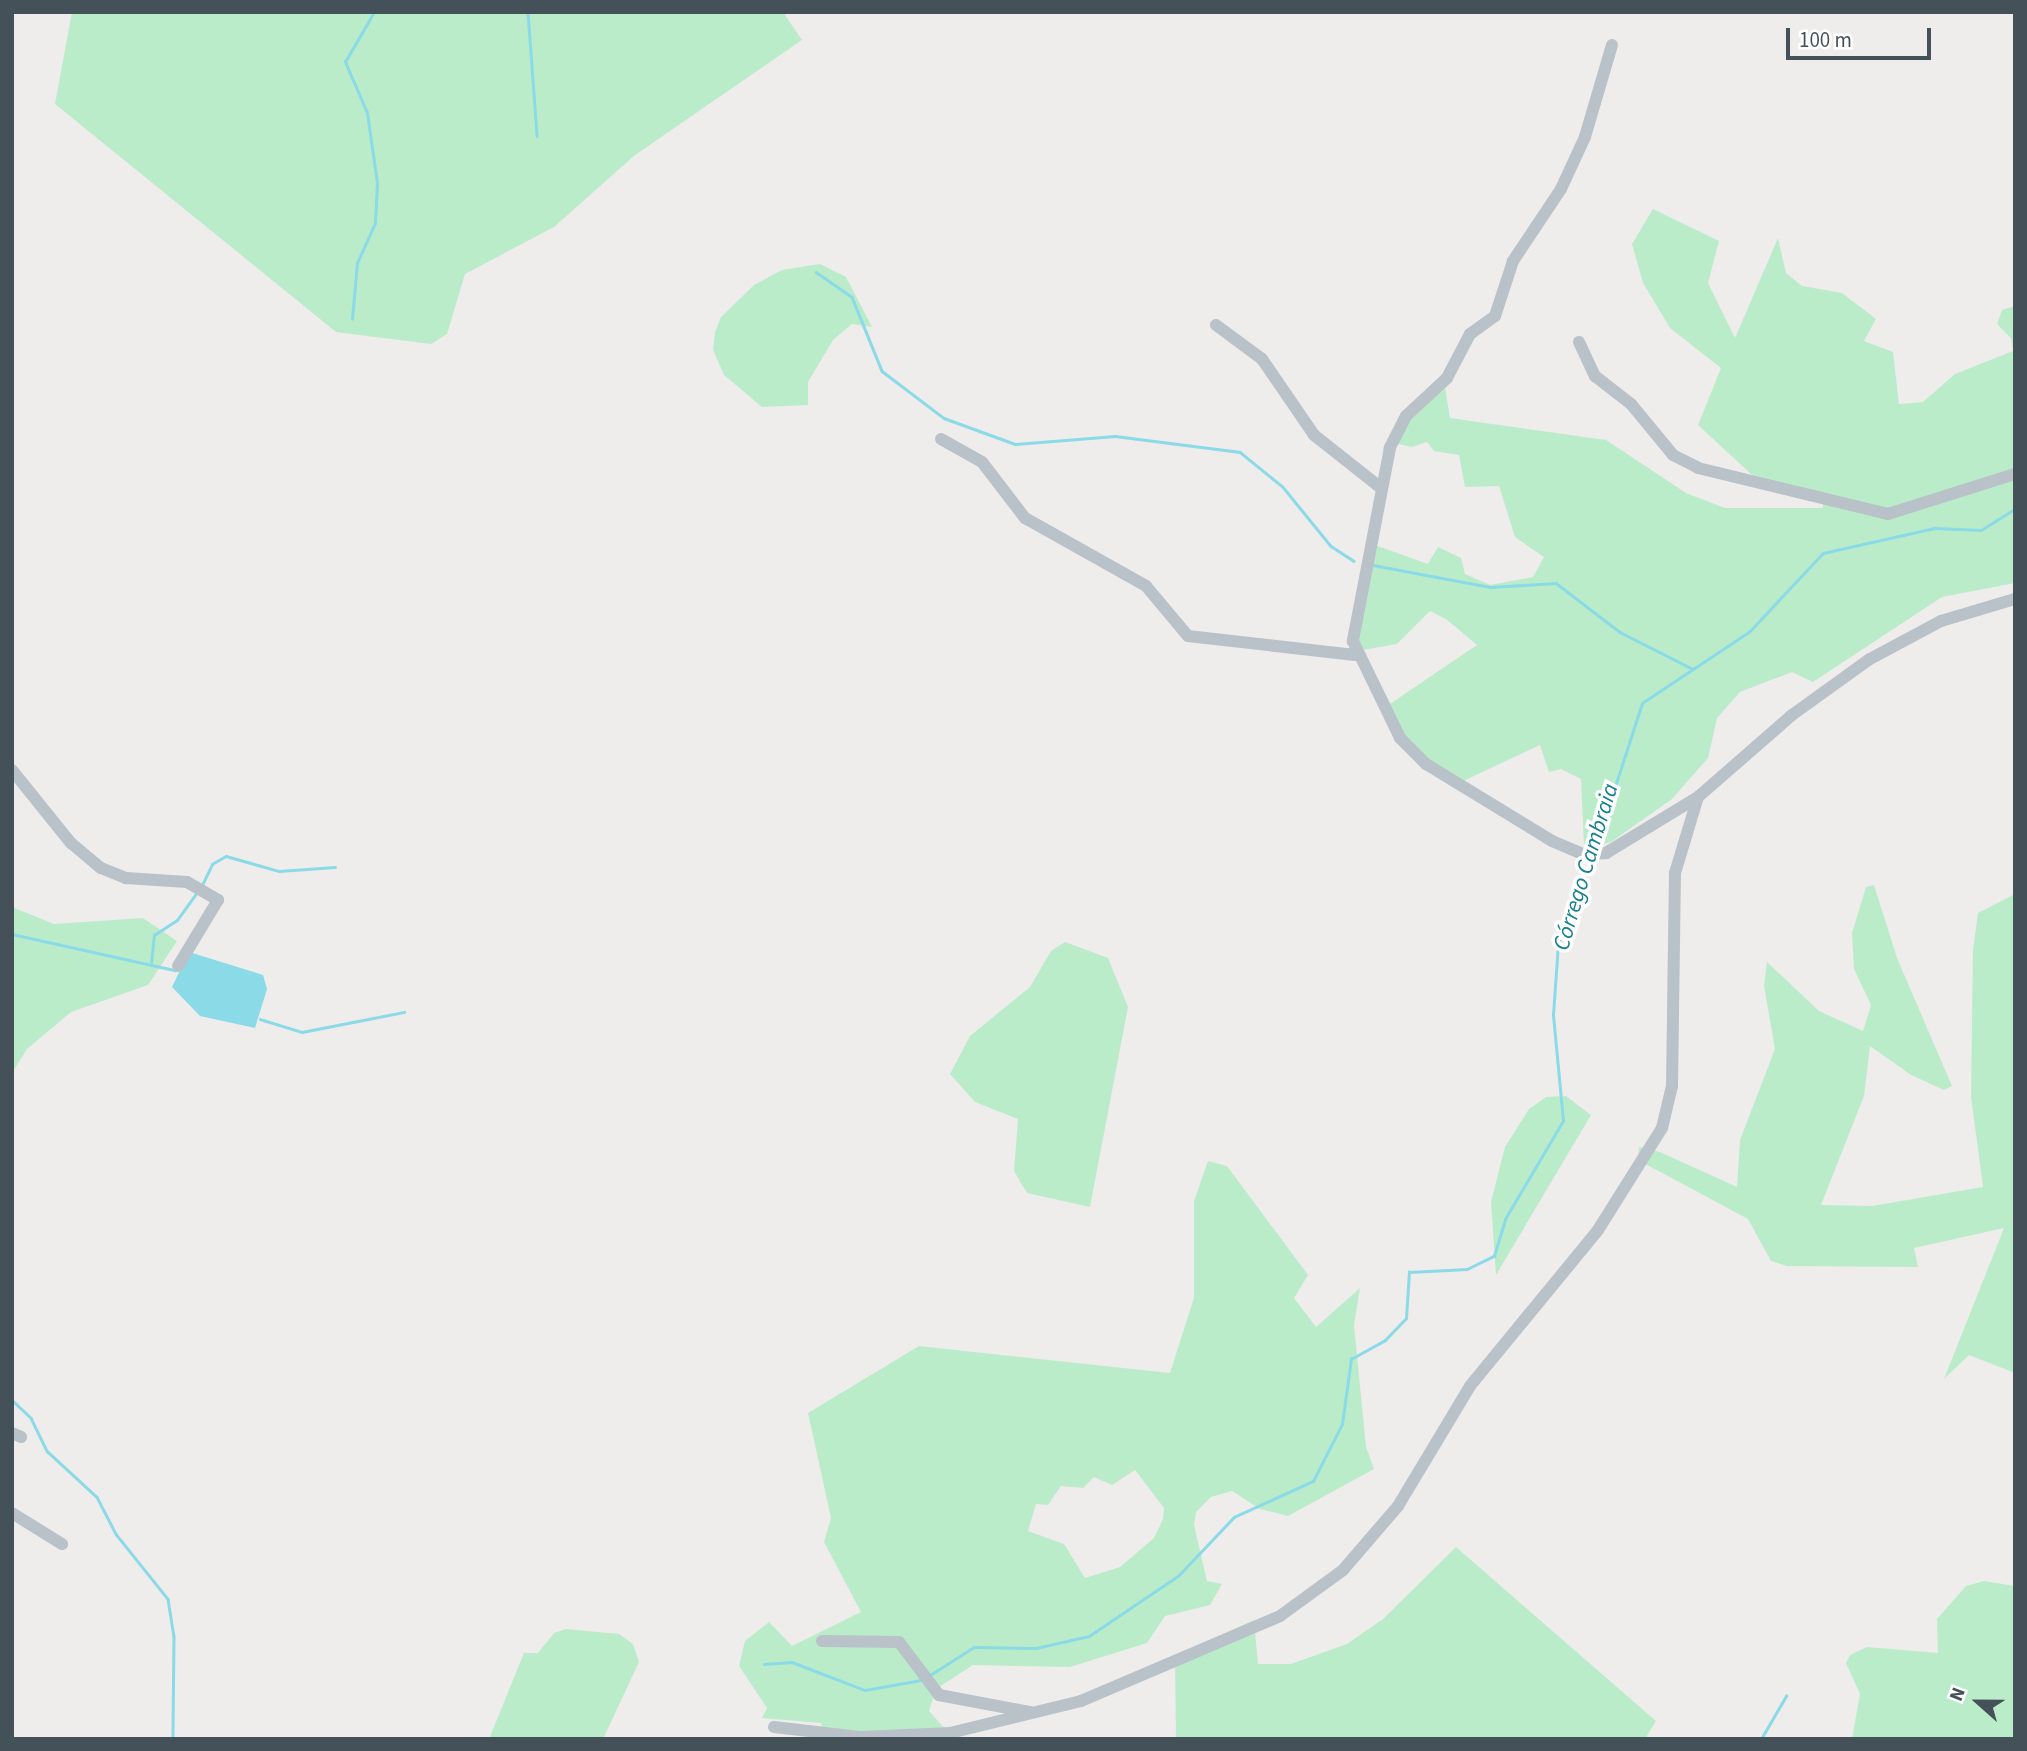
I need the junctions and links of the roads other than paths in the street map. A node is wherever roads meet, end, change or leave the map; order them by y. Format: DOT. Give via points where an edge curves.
graph roads {
  1 [pos="1612,45"];
  2 [pos="1216,325"];
  3 [pos="1579,342"];
  4 [pos="941,439"];
  5 [pos="2015,474"];
  6 [pos="1381,488"];
  7 [pos="2015,599"];
  8 [pos="1355,655"];
  9 [pos="12,770"];
  10 [pos="1698,797"];
  11 [pos="178,967"];
  12 [pos="12,1513"];
  13 [pos="62,1544"];
  14 [pos="822,1641"];
  15 [pos="1033,1713"];
  16 [pos="774,1727"];
  1 -- 6 [label="street" via="1580,149 1513,261 1500,307 1470,334 1447,378 1406,416"];
  2 -- 6 [label="street" via="1262,359 1314,435"];
  3 -- 5 [label="street" via="1595,376 1631,404 1673,455 1698,468 1888,514"];
  4 -- 8 [label="street" via="982,462 1026,517 1146,586 1188,636"];
  6 -- 8 [label="street" via="1353,629"];
  7 -- 10 [label="street" via="1941,621 1870,659 1792,715"];
  8 -- 10 [label="street" via="1409,750 1552,841 1587,854 1606,853"];
  9 -- 11 [label="street" via="71,843 101,869 125,878 187,882 218,900"];
  10 -- 15 [label="street" via="1675,873 1668,1107 1647,1160 1598,1230 1485,1367 1398,1506 1343,1570 1280,1616 1126,1686"];
  12 -- 13 [label="street"];
  14 -- 15 [label="street" via="899,1642 939,1695"];
  15 -- 16 [label="street" via="917,1734 861,1737"];
}
